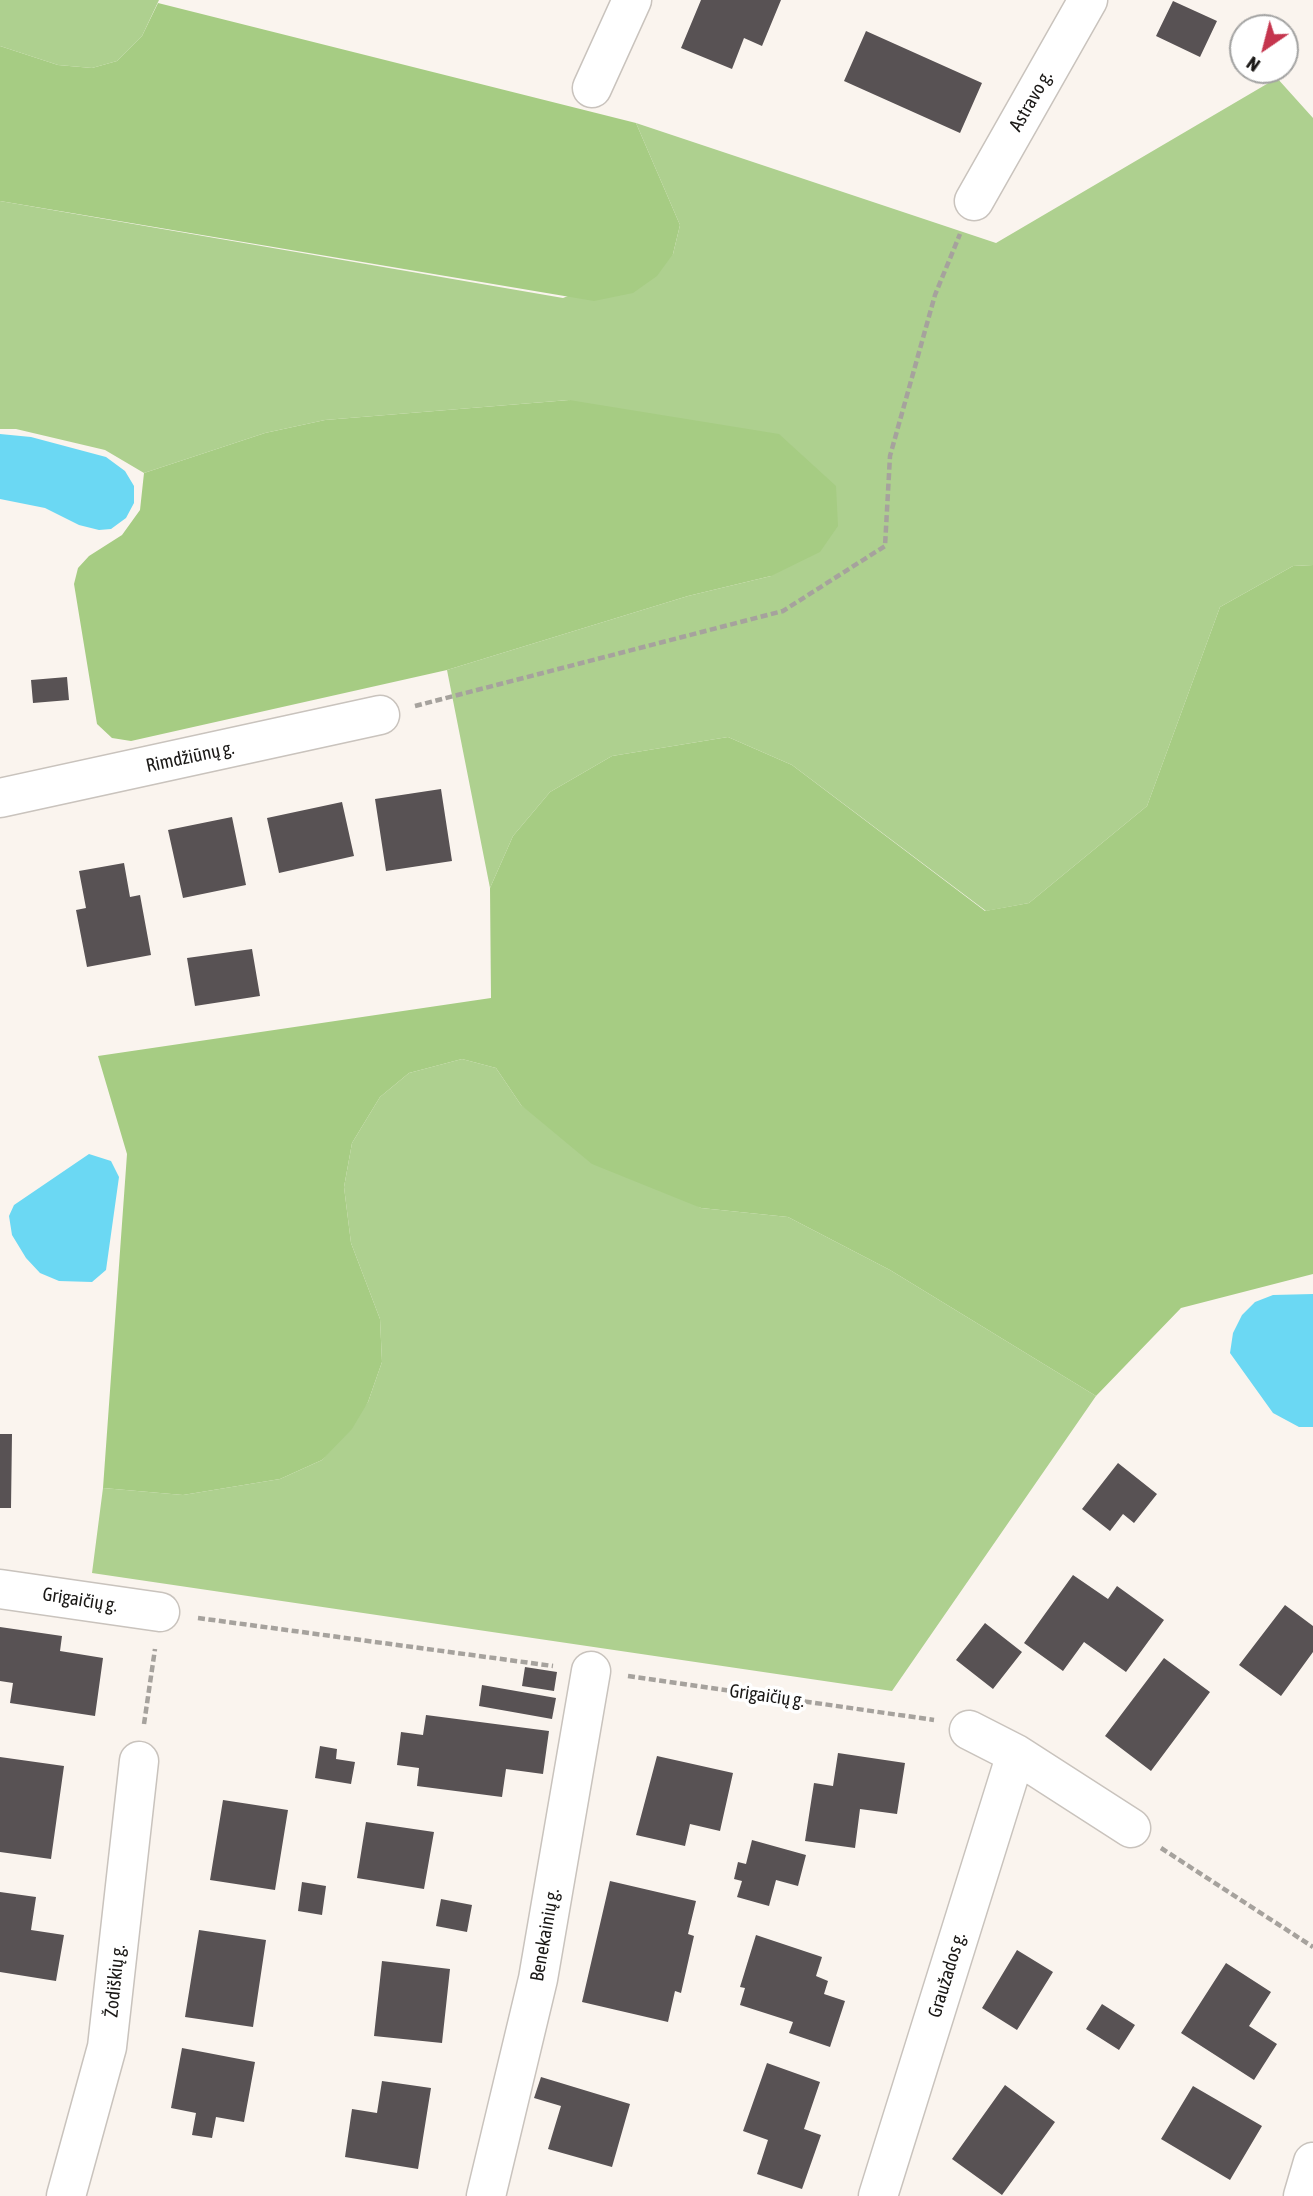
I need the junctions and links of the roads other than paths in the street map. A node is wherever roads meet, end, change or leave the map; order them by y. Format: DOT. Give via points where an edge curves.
graph roads {
  1 [pos="632,0"];
  2 [pos="1088,0"];
  3 [pos="592,88"];
  4 [pos="974,201"];
  5 [pos="380,715"];
  6 [pos="0,799"];
  7 [pos="0,1588"];
  8 [pos="160,1612"];
  9 [pos="591,1671"];
  10 [pos="969,1730"];
  11 [pos="1016,1754"];
  12 [pos="139,1761"];
  13 [pos="1131,1828"];
  14 [pos="1313,2162"];
  15 [pos="66,2196"];
  16 [pos="486,2196"];
  17 [pos="878,2196"];
  18 [pos="1303,2196"];
  1 -- 3 [label="street"];
  2 -- 4 [label="street, Astravo g."];
  5 -- 6 [label="street, Rimdžiūnų g."];
  7 -- 8 [label="street, Grigaičių g."];
  9 -- 16 [label="street, Benekainių g." via="538,1979"];
  10 -- 11 [label="street"];
  11 -- 13 [label="street"];
  11 -- 17 [label="street, Graužados g."];
  12 -- 15 [label="street, Žodiškių g." via="107,2047"];
  14 -- 18 [label="street"];
}
